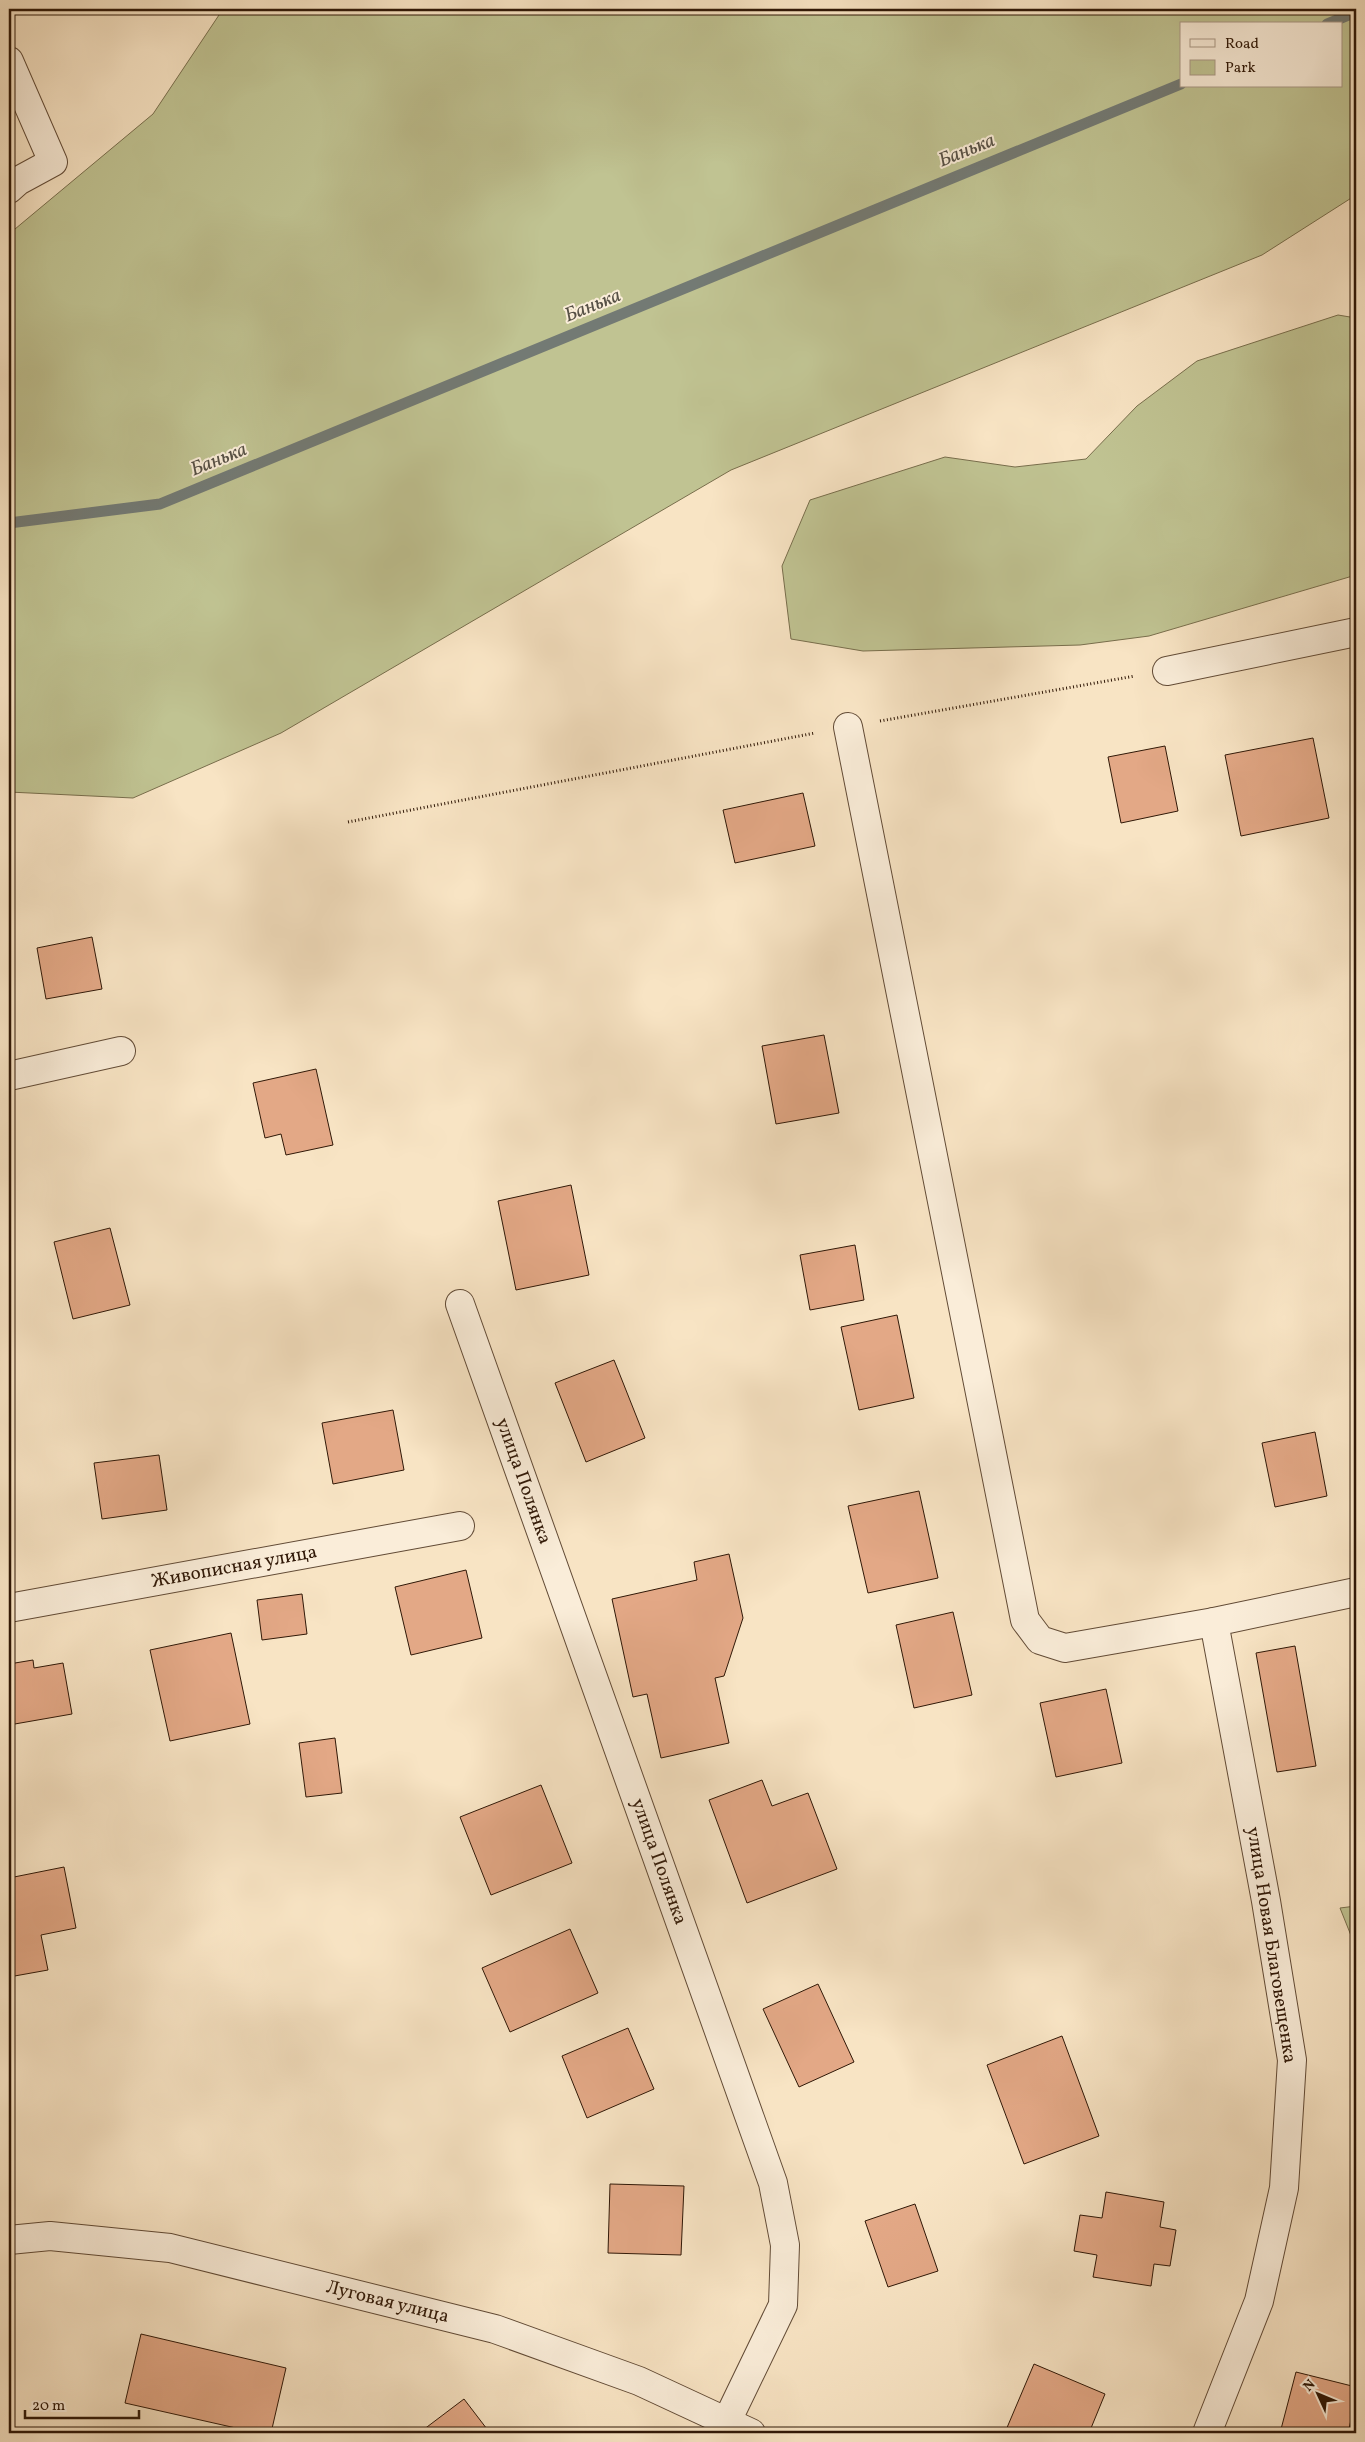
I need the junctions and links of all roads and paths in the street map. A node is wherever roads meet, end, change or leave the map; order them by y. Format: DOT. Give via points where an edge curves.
graph roads {
  1 [pos="9,61"];
  2 [pos="9,189"];
  3 [pos="1356,632"];
  4 [pos="1167,670"];
  5 [pos="848,727"];
  6 [pos="348,822"];
  7 [pos="121,1052"];
  8 [pos="9,1076"];
  9 [pos="460,1304"];
  10 [pos="460,1526"];
  11 [pos="1356,1592"];
  12 [pos="9,1608"];
  13 [pos="1214,1622"];
  14 [pos="9,2240"];
  15 [pos="727,2421"];
  16 [pos="751,2433"];
  17 [pos="1206,2433"];
  1 -- 2 [label="street" via="54,162"];
  3 -- 4 [label="street"];
  4 -- 5 [label="path"];
  5 -- 6 [label="path"];
  5 -- 13 [label="street" via="1025,1620 1040,1640 1065,1648"];
  7 -- 8 [label="street"];
  9 -- 15 [label="street, улица Полянка" via="774,2183 785,2245 784,2305"];
  10 -- 12 [label="street, Живописная улица"];
  11 -- 13 [label="street"];
  13 -- 17 [label="street, улица Новая Благовещенка" via="1292,2060 1284,2188 1259,2301"];
  14 -- 15 [label="street, Луговая улица" via="50,2236 170,2248 495,2329 639,2381"];
  15 -- 16 [label="street, Луговая улица"];
}
